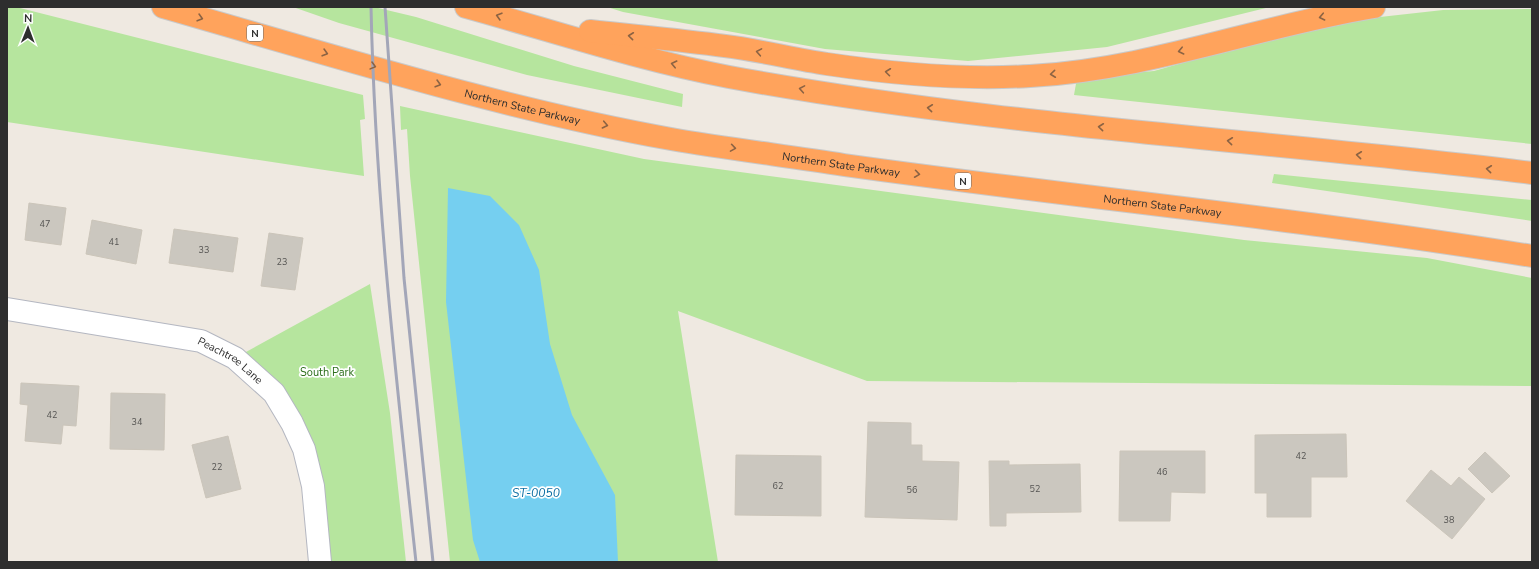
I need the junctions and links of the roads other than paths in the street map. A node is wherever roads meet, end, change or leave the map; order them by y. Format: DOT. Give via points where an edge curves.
graph roads {
  1 [pos="163,7"];
  2 [pos="466,7"];
  3 [pos="1374,7"];
  4 [pos="532,25"];
  5 [pos="1532,174"];
  6 [pos="1532,256"];
  7 [pos="7,309"];
  8 [pos="320,562"];
  1 -- 6 [label="highway, Northern State Parkway / N, one-way" via="473,94 672,139 882,170"];
  4 -- 2 [label="highway, one-way"];
  3 -- 4 [label="highway, one-way" via="1107,66 1031,76 999,77 898,74 726,46"];
  5 -- 4 [label="highway, one-way" via="1023,119 823,93 726,76 626,52"];
  7 -- 8 [label="street, Peachtree Lane" via="201,341 236,358 274,393 304,450 312,486"];
}
